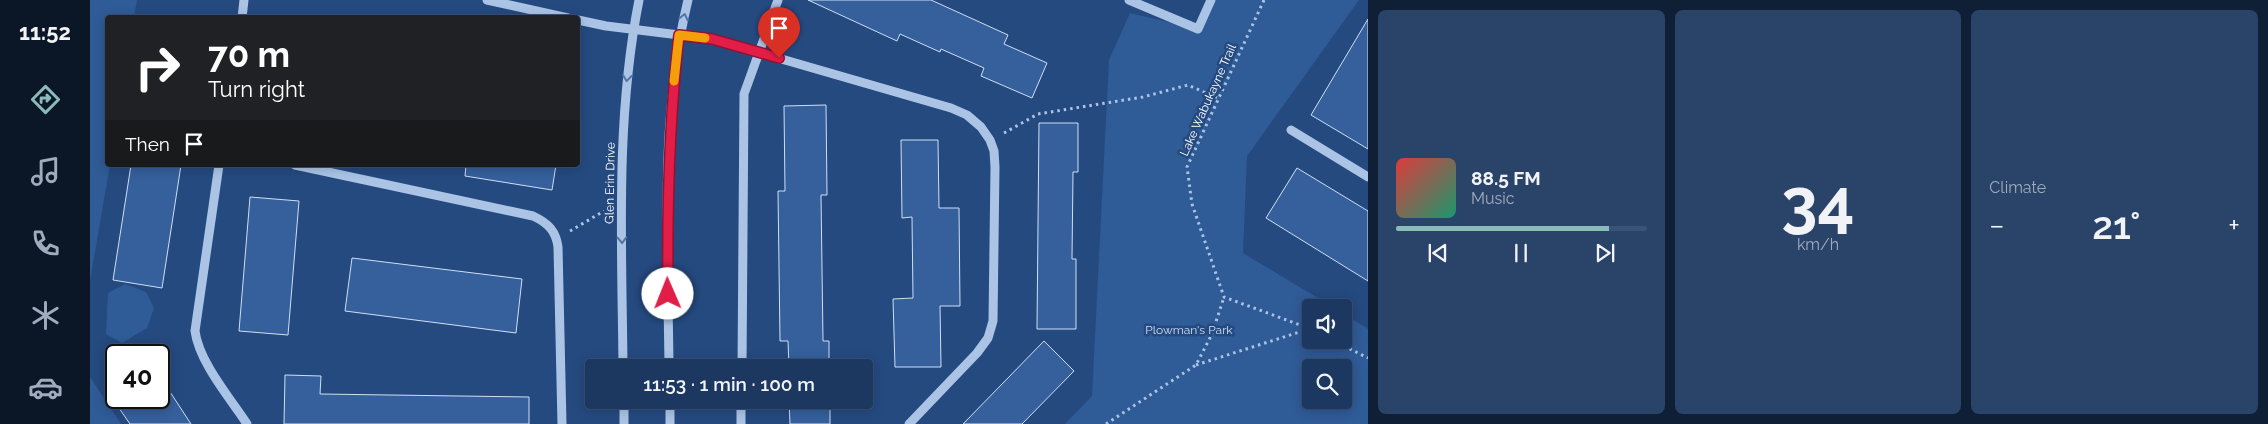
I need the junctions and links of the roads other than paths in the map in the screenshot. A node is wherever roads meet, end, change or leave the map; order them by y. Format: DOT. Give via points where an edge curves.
graph roads {
  1 [pos="244,0"];
  2 [pos="487,0"];
  3 [pos="639,0"];
  4 [pos="688,0"];
  5 [pos="778,0"];
  6 [pos="1129,0"];
  7 [pos="1211,0"];
  8 [pos="242,15"];
  9 [pos="554,15"];
  10 [pos="580,20"];
  11 [pos="633,29"];
  12 [pos="679,35"];
  13 [pos="760,52"];
  14 [pos="1291,130"];
  15 [pos="219,167"];
  16 [pos="304,167"];
  17 [pos="1368,177"];
  18 [pos="623,359"];
  19 [pos="669,359"];
  20 [pos="742,359"];
  21 [pos="624,409"];
  22 [pos="670,409"];
  23 [pos="741,409"];
  24 [pos="248,424"];
  25 [pos="562,424"];
  26 [pos="624,424"];
  27 [pos="670,424"];
  28 [pos="741,424"];
  29 [pos="909,424"];
  1 -- 8 [label="street"];
  2 -- 9 [label="street"];
  3 -- 11 [label="street, Glen Erin Drive"];
  12 -- 4 [label="street, one-way"];
  5 -- 13 [label="street"];
  6 -- 7 [label="street" via="1198,29"];
  10 -- 11 [label="street"];
  11 -- 12 [label="street"];
  11 -- 18 [label="street, Glen Erin Drive, one-way" via="621,165"];
  12 -- 13 [label="street" via="712,39"];
  12 -- 19 [label="street" via="670,126 667,221"];
  13 -- 20 [label="street" via="744,94"];
  13 -- 29 [label="street" via="951,108 981,127 990,140 995,167 993,321 988,338 977,353"];
  14 -- 17 [label="street"];
  15 -- 24 [label="street" via="196,340 204,358"];
  16 -- 25 [label="street" via="533,216 546,223 557,239"];
  21 -- 26 [label="street"];
  22 -- 27 [label="street"];
  23 -- 28 [label="street"];
}
